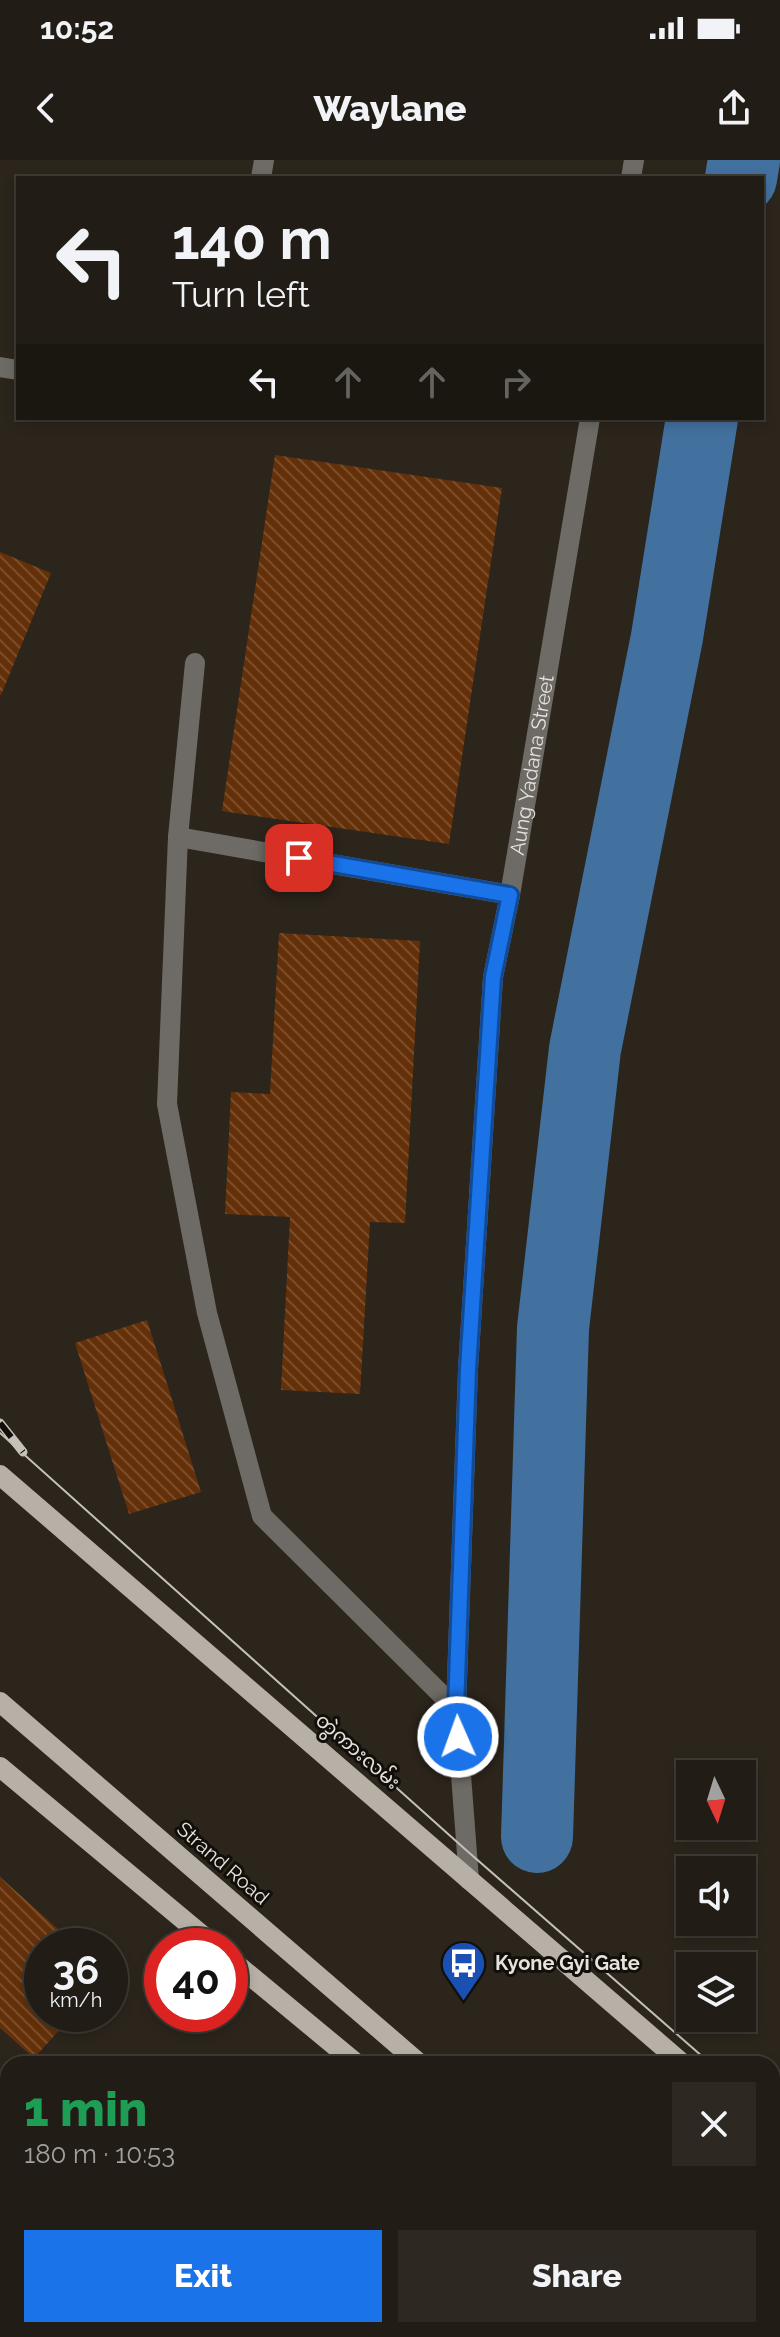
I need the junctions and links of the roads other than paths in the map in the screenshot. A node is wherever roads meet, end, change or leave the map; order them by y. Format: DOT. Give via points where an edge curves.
graph roads {
  1 [pos="590,420"];
  2 [pos="195,663"];
  3 [pos="178,837"];
  4 [pos="510,895"];
  5 [pos="0,1475"];
  6 [pos="0,1702"];
  7 [pos="456,1709"];
  8 [pos="0,1767"];
  9 [pos="469,1880"];
  10 [pos="193,1928"];
  11 [pos="248,1974"];
  12 [pos="347,2056"];
  13 [pos="407,2056"];
  14 [pos="674,2056"];
  1 -- 4 [label="street, Aung Yadana Street"];
  2 -- 3 [label="street"];
  3 -- 4 [label="street"];
  3 -- 7 [label="street" via="167,1104 207,1313 262,1516"];
  4 -- 7 [label="street, Aung Yadana Street" via="493,977 468,1369"];
  5 -- 9 [label="main road, တွဲကားလမ်း"];
  6 -- 13 [label="main road, Strand Road"];
  7 -- 9 [label="street, Aung Yadana Street"];
  8 -- 10 [label="main road"];
  9 -- 14 [label="main road, တွဲကားလမ်း"];
  11 -- 12 [label="main road"];
}
